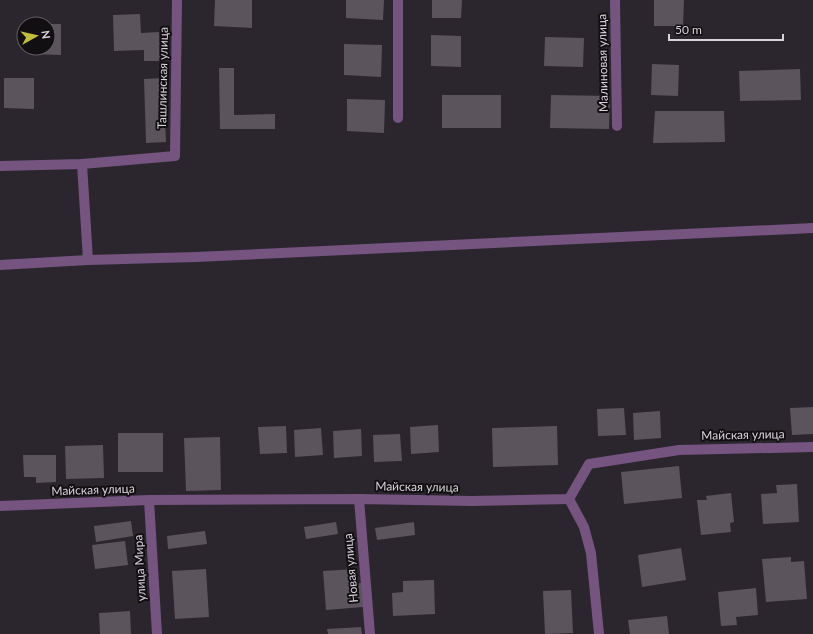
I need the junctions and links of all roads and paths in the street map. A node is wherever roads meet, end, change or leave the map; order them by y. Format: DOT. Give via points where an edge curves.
graph roads {
  1 [pos="177,0"];
  2 [pos="398,0"];
  3 [pos="615,0"];
  4 [pos="398,118"];
  5 [pos="617,126"];
  6 [pos="82,164"];
  7 [pos="0,166"];
  8 [pos="813,228"];
  9 [pos="88,260"];
  10 [pos="0,265"];
  11 [pos="813,447"];
  12 [pos="359,499"];
  13 [pos="569,499"];
  14 [pos="149,500"];
  15 [pos="0,506"];
  16 [pos="157,634"];
  17 [pos="370,634"];
  18 [pos="599,634"];
  1 -- 6 [label="street, Ташлинская улица" via="175,156"];
  2 -- 4 [label="street"];
  3 -- 5 [label="street, Малиновая улица"];
  6 -- 7 [label="street"];
  6 -- 9 [label="street"];
  8 -- 9 [label="street" via="204,257"];
  9 -- 10 [label="street"];
  11 -- 13 [label="street, Майская улица" via="679,450 589,464"];
  12 -- 13 [label="street, Майская улица"];
  12 -- 14 [label="street, Майская улица"];
  12 -- 17 [label="street, Новая улица"];
  13 -- 18 [label="street" via="584,527 591,553"];
  14 -- 15 [label="street, Майская улица"];
  14 -- 16 [label="street, улица Мира"];
}
